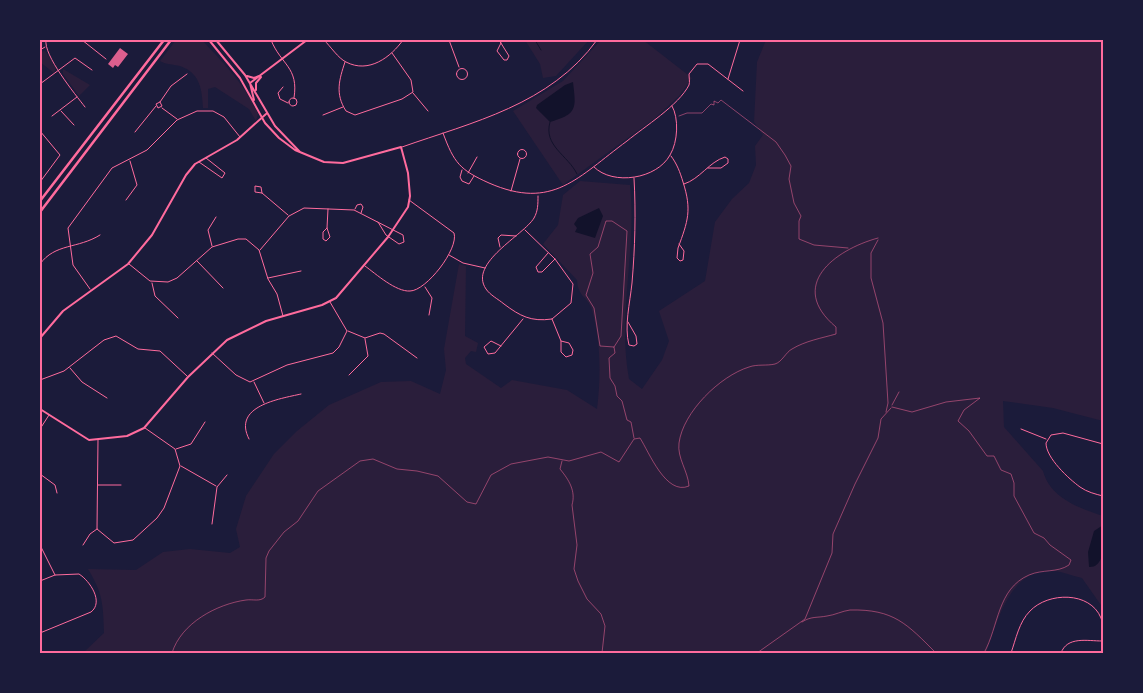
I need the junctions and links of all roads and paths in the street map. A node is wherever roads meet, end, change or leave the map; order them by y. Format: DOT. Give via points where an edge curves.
graph roads {
  1 [pos="46,40"];
  2 [pos="82,40"];
  3 [pos="164,40"];
  4 [pos="171,40"];
  5 [pos="209,40"];
  6 [pos="216,40"];
  7 [pos="271,40"];
  8 [pos="307,40"];
  9 [pos="324,40"];
  10 [pos="403,40"];
  11 [pos="427,40"];
  12 [pos="445,40"];
  13 [pos="449,40"];
  14 [pos="499,40"];
  15 [pos="597,40"];
  16 [pos="740,40"];
  17 [pos="501,43"];
  18 [pos="45,46"];
  19 [pos="40,50"];
  20 [pos="392,53"];
  21 [pos="106,59"];
  22 [pos="283,59"];
  23 [pos="345,62"];
  24 [pos="460,69"];
  25 [pos="59,70"];
  26 [pos="92,70"];
  27 [pos="187,74"];
  28 [pos="245,75"];
  29 [pos="262,75"];
  30 [pos="240,78"];
  31 [pos="728,79"];
  32 [pos="250,83"];
  33 [pos="40,84"];
  34 [pos="283,87"];
  35 [pos="742,91"];
  36 [pos="413,92"];
  37 [pos="77,97"];
  38 [pos="258,97"];
  39 [pos="294,98"];
  40 [pos="160,102"];
  41 [pos="289,103"];
  42 [pos="255,104"];
  43 [pos="672,105"];
  44 [pos="85,106"];
  45 [pos="156,106"];
  46 [pos="343,107"];
  47 [pos="162,108"];
  48 [pos="60,110"];
  49 [pos="428,111"];
  50 [pos="266,114"];
  51 [pos="323,115"];
  52 [pos="52,116"];
  53 [pos="676,116"];
  54 [pos="262,118"];
  55 [pos="177,120"];
  56 [pos="74,125"];
  57 [pos="40,131"];
  58 [pos="134,132"];
  59 [pos="443,133"];
  60 [pos="240,138"];
  61 [pos="401,147"];
  62 [pos="304,155"];
  63 [pos="670,156"];
  64 [pos="205,157"];
  65 [pos="477,157"];
  66 [pos="520,159"];
  67 [pos="130,160"];
  68 [pos="198,162"];
  69 [pos="593,166"];
  70 [pos="708,168"];
  71 [pos="463,170"];
  72 [pos="468,173"];
  73 [pos="474,176"];
  74 [pos="634,178"];
  75 [pos="40,182"];
  76 [pos="684,184"];
  77 [pos="511,192"];
  78 [pos="262,194"];
  79 [pos="538,195"];
  80 [pos="126,200"];
  81 [pos="409,200"];
  82 [pos="40,201"];
  83 [pos="328,208"];
  84 [pos="354,210"];
  85 [pos="40,212"];
  86 [pos="362,213"];
  87 [pos="289,216"];
  88 [pos="216,217"];
  89 [pos="378,222"];
  90 [pos="327,228"];
  91 [pos="393,229"];
  92 [pos="525,230"];
  93 [pos="100,235"];
  94 [pos="516,236"];
  95 [pos="388,237"];
  96 [pos="679,244"];
  97 [pos="70,247"];
  98 [pos="212,247"];
  99 [pos="500,247"];
  100 [pos="850,248"];
  101 [pos="260,250"];
  102 [pos="548,253"];
  103 [pos="449,255"];
  104 [pos="555,259"];
  105 [pos="197,261"];
  106 [pos="40,264"];
  107 [pos="128,264"];
  108 [pos="365,266"];
  109 [pos="486,269"];
  110 [pos="301,270"];
  111 [pos="268,278"];
  112 [pos="152,282"];
  113 [pos="424,287"];
  114 [pos="223,288"];
  115 [pos="92,291"];
  116 [pos="330,301"];
  117 [pos="429,315"];
  118 [pos="283,316"];
  119 [pos="178,318"];
  120 [pos="523,318"];
  121 [pos="552,319"];
  122 [pos="628,322"];
  123 [pos="347,331"];
  124 [pos="40,338"];
  125 [pos="365,338"];
  126 [pos="561,341"];
  127 [pos="501,346"];
  128 [pos="614,347"];
  129 [pos="212,353"];
  130 [pos="417,358"];
  131 [pos="70,367"];
  132 [pos="349,375"];
  133 [pos="188,376"];
  134 [pos="40,380"];
  135 [pos="253,381"];
  136 [pos="899,392"];
  137 [pos="300,394"];
  138 [pos="107,398"];
  139 [pos="264,403"];
  140 [pos="892,407"];
  141 [pos="40,409"];
  142 [pos="886,413"];
  143 [pos="49,415"];
  144 [pos="205,422"];
  145 [pos="144,428"];
  146 [pos="40,429"];
  147 [pos="1021,429"];
  148 [pos="249,439"];
  149 [pos="634,439"];
  150 [pos="1047,439"];
  151 [pos="98,440"];
  152 [pos="1103,444"];
  153 [pos="175,449"];
  154 [pos="562,459"];
  155 [pos="180,466"];
  156 [pos="40,474"];
  157 [pos="226,475"];
  158 [pos="97,485"];
  159 [pos="121,485"];
  160 [pos="218,487"];
  161 [pos="57,493"];
  162 [pos="1103,496"];
  163 [pos="212,524"];
  164 [pos="97,529"];
  165 [pos="40,545"];
  166 [pos="83,545"];
  167 [pos="55,575"];
  168 [pos="40,581"];
  169 [pos="798,624"];
  170 [pos="40,633"];
  171 [pos="1103,641"];
  172 [pos="172,653"];
  173 [pos="602,653"];
  174 [pos="757,653"];
  175 [pos="936,653"];
  176 [pos="984,653"];
  177 [pos="1011,653"];
  178 [pos="1060,653"];
  179 [pos="1102,653"];
  1 -- 18 [label="street"];
  2 -- 21 [label="street"];
  3 -- 82 [label="main road"];
  4 -- 85 [label="main road"];
  5 -- 30 [label="street"];
  6 -- 28 [label="street"];
  7 -- 22 [label="street"];
  8 -- 22 [label="street"];
  9 -- 23 [label="street"];
  10 -- 20 [label="street"];
  11 -- 12 [label="street"];
  13 -- 24 [label="street"];
  14 -- 17 [label="street"];
  15 -- 59 [label="street" via="580,62 543,91 507,110"];
  16 -- 31 [label="street"];
  17 -- 17 [label="street" via="509,56 507,60 497,51"];
  18 -- 19 [label="street"];
  18 -- 25 [label="street"];
  20 -- 23 [label="street" via="370,65"];
  20 -- 36 [label="street" via="409,76"];
  22 -- 29 [label="street"];
  22 -- 39 [label="street" via="294,76"];
  23 -- 46 [label="street" via="338,86"];
  24 -- 24 [label="street" via="467,73 464,79 456,76"];
  25 -- 26 [label="street" via="75,58"];
  25 -- 33 [label="street"];
  25 -- 37 [label="street"];
  27 -- 40 [label="street" via="171,86"];
  28 -- 29 [label="street" via="252,78"];
  28 -- 32 [label="street"];
  29 -- 32 [label="street"];
  29 -- 38 [label="street" via="255,85"];
  30 -- 32 [label="street"];
  30 -- 42 [label="street"];
  31 -- 35 [label="street"];
  31 -- 43 [label="street" via="705,63 697,64 689,74 689,85"];
  32 -- 38 [label="street"];
  32 -- 42 [label="street"];
  34 -- 41 [label="street" via="278,93 280,99"];
  36 -- 46 [label="street" via="402,100 355,115"];
  36 -- 49 [label="street"];
  37 -- 44 [label="street"];
  37 -- 48 [label="street"];
  38 -- 50 [label="street"];
  39 -- 41 [label="street"];
  39 -- 41 [label="street" via="296,106"];
  40 -- 45 [label="street"];
  40 -- 47 [label="street"];
  42 -- 54 [label="street"];
  43 -- 53 [label="street"];
  43 -- 69 [label="street"];
  45 -- 47 [label="street"];
  45 -- 58 [label="street"];
  46 -- 51 [label="street"];
  47 -- 55 [label="street"];
  48 -- 52 [label="street"];
  48 -- 56 [label="street"];
  50 -- 54 [label="street"];
  50 -- 62 [label="street" via="282,135"];
  53 -- 63 [label="street"];
  53 -- 100 [label="path" via="702,113 721,100 776,142 785,155 791,166 794,203 801,216 799,239 814,245"];
  54 -- 60 [label="street"];
  54 -- 62 [label="street" via="279,138"];
  55 -- 60 [label="street" via="197,111 212,110 224,117"];
  55 -- 67 [label="street" via="147,150"];
  57 -- 75 [label="street" via="60,155"];
  59 -- 61 [label="street"];
  59 -- 71 [label="street" via="451,155"];
  60 -- 64 [label="street"];
  61 -- 62 [label="street" via="343,163 324,162"];
  61 -- 81 [label="street" via="407,168"];
  63 -- 74 [label="street" via="650,172"];
  63 -- 76 [label="street"];
  64 -- 68 [label="street"];
  64 -- 68 [label="street" via="225,173 222,178"];
  65 -- 72 [label="street"];
  66 -- 77 [label="street"];
  67 -- 80 [label="street" via="137,185"];
  67 -- 97 [label="street" via="112,168 69,225"];
  68 -- 107 [label="street" via="186,175 152,236"];
  69 -- 74 [label="street" via="604,175"];
  69 -- 79 [label="street" via="561,188"];
  70 -- 70 [label="street" via="722,158 728,159 724,167"];
  70 -- 76 [label="street"];
  71 -- 72 [label="street"];
  71 -- 73 [label="street" via="462,181 469,184"];
  72 -- 73 [label="street"];
  73 -- 77 [label="street"];
  74 -- 122 [label="street" via="636,219"];
  76 -- 96 [label="street" via="689,208"];
  77 -- 79 [label="street"];
  78 -- 87 [label="street"];
  79 -- 92 [label="street" via="537,211"];
  81 -- 91 [label="street"];
  81 -- 103 [label="street" via="454,232 455,240"];
  83 -- 84 [label="street"];
  83 -- 87 [label="street" via="299,209"];
  83 -- 90 [label="street"];
  84 -- 86 [label="street"];
  84 -- 86 [label="street" via="361,204 364,208"];
  86 -- 89 [label="street"];
  87 -- 101 [label="street"];
  88 -- 98 [label="street" via="208,230"];
  89 -- 91 [label="street"];
  89 -- 95 [label="street"];
  90 -- 90 [label="street" via="330,237 325,240 323,232"];
  91 -- 95 [label="street"];
  91 -- 95 [label="street" via="405,237 404,242 399,244"];
  92 -- 94 [label="street"];
  92 -- 102 [label="street"];
  93 -- 97 [label="street" via="88,243"];
  94 -- 99 [label="street"];
  94 -- 99 [label="street" via="500,235"];
  95 -- 108 [label="street"];
  96 -- 96 [label="street" via="676,256 680,261 684,255"];
  97 -- 106 [label="street" via="50,252"];
  97 -- 115 [label="street" via="73,265"];
  98 -- 101 [label="street" via="242,238"];
  98 -- 105 [label="street"];
  99 -- 109 [label="street"];
  100 -- 142 [label="path" via="878,238 870,264 871,284 884,323"];
  100 -- 149 [label="path" via="825,267 814,291 815,302 826,319 836,327 836,334 792,349 777,364 750,366 737,372 725,378 701,401 679,441 678,453 688,473 690,486 675,486 664,478 640,438"];
  101 -- 111 [label="street"];
  102 -- 104 [label="street"];
  102 -- 104 [label="street" via="537,265 537,271 542,272"];
  103 -- 109 [label="street" via="463,263"];
  103 -- 113 [label="street"];
  104 -- 121 [label="street" via="574,290 568,308"];
  105 -- 112 [label="street" via="172,281"];
  105 -- 114 [label="street"];
  107 -- 112 [label="street"];
  107 -- 115 [label="street"];
  108 -- 113 [label="street" via="405,291"];
  108 -- 116 [label="street"];
  109 -- 120 [label="street" via="484,283 487,290"];
  110 -- 111 [label="street"];
  111 -- 118 [label="street"];
  112 -- 119 [label="street" via="155,296"];
  113 -- 117 [label="street" via="432,298"];
  115 -- 124 [label="street" via="57,317"];
  116 -- 118 [label="street"];
  116 -- 123 [label="street"];
  118 -- 129 [label="street" via="231,337"];
  120 -- 121 [label="street"];
  120 -- 127 [label="street"];
  121 -- 126 [label="street"];
  122 -- 122 [label="street" via="628,343 634,346 638,342"];
  123 -- 125 [label="street"];
  123 -- 135 [label="street" via="333,353 286,365"];
  125 -- 130 [label="street" via="384,334"];
  125 -- 132 [label="street" via="366,359"];
  126 -- 126 [label="street" via="569,344 572,356 562,354"];
  127 -- 127 [label="street" via="492,355 484,348 491,341"];
  128 -- 128 [label="path" via="600,346 594,308 586,295 593,273 590,254 598,247 606,221 612,221 627,231 622,331"];
  128 -- 149 [label="path" via="615,353 609,358 610,378 633,428"];
  129 -- 133 [label="street"];
  129 -- 135 [label="street" via="242,380"];
  131 -- 133 [label="street" via="104,340 119,336 138,349 160,351"];
  131 -- 134 [label="street"];
  131 -- 138 [label="street" via="82,382"];
  133 -- 145 [label="street"];
  135 -- 139 [label="street"];
  136 -- 140 [label="path"];
  137 -- 139 [label="street"];
  139 -- 148 [label="street" via="247,419 245,428"];
  140 -- 142 [label="path"];
  140 -- 176 [label="path" via="912,412 946,402 980,398 964,410 958,421 987,456 994,456 1001,470 1010,474 1014,496 1034,533 1071,560 1070,565 1061,570 1029,575 1009,591"];
  141 -- 143 [label="street"];
  142 -- 169 [label="path" via="881,419 878,438 834,534 832,553 804,619"];
  143 -- 146 [label="street"];
  143 -- 151 [label="street" via="86,439"];
  144 -- 153 [label="street" via="191,444"];
  145 -- 151 [label="street" via="121,438"];
  145 -- 153 [label="street"];
  147 -- 150 [label="street"];
  149 -- 154 [label="path" via="619,462 600,452 569,461"];
  150 -- 152 [label="street" via="1059,433"];
  150 -- 162 [label="street" via="1048,454 1075,483"];
  151 -- 158 [label="street"];
  153 -- 155 [label="street"];
  154 -- 172 [label="path" via="527,460 495,471 476,504 467,502 440,477 417,470 397,469 373,459 360,461 318,491 298,521 269,551 265,598 229,604 200,619 176,642"];
  154 -- 173 [label="path" via="560,469 572,486 574,499 577,555 574,569 582,590 606,626"];
  155 -- 160 [label="street"];
  155 -- 164 [label="street" via="161,512 136,538 114,543"];
  156 -- 161 [label="street" via="55,485"];
  157 -- 160 [label="street"];
  158 -- 159 [label="street"];
  158 -- 164 [label="street"];
  160 -- 163 [label="street"];
  164 -- 166 [label="street"];
  165 -- 167 [label="street"];
  167 -- 168 [label="street"];
  167 -- 170 [label="street" via="74,573 83,577 96,596 94,609"];
  169 -- 174 [label="path"];
  169 -- 175 [label="path" via="815,616 825,617 849,610 890,615 904,622"];
  171 -- 177 [label="street" via="1102,622 1094,608 1082,601 1058,597 1040,603 1026,615"];
  171 -- 178 [label="street" via="1070,642"];
  171 -- 179 [label="street"];
}
